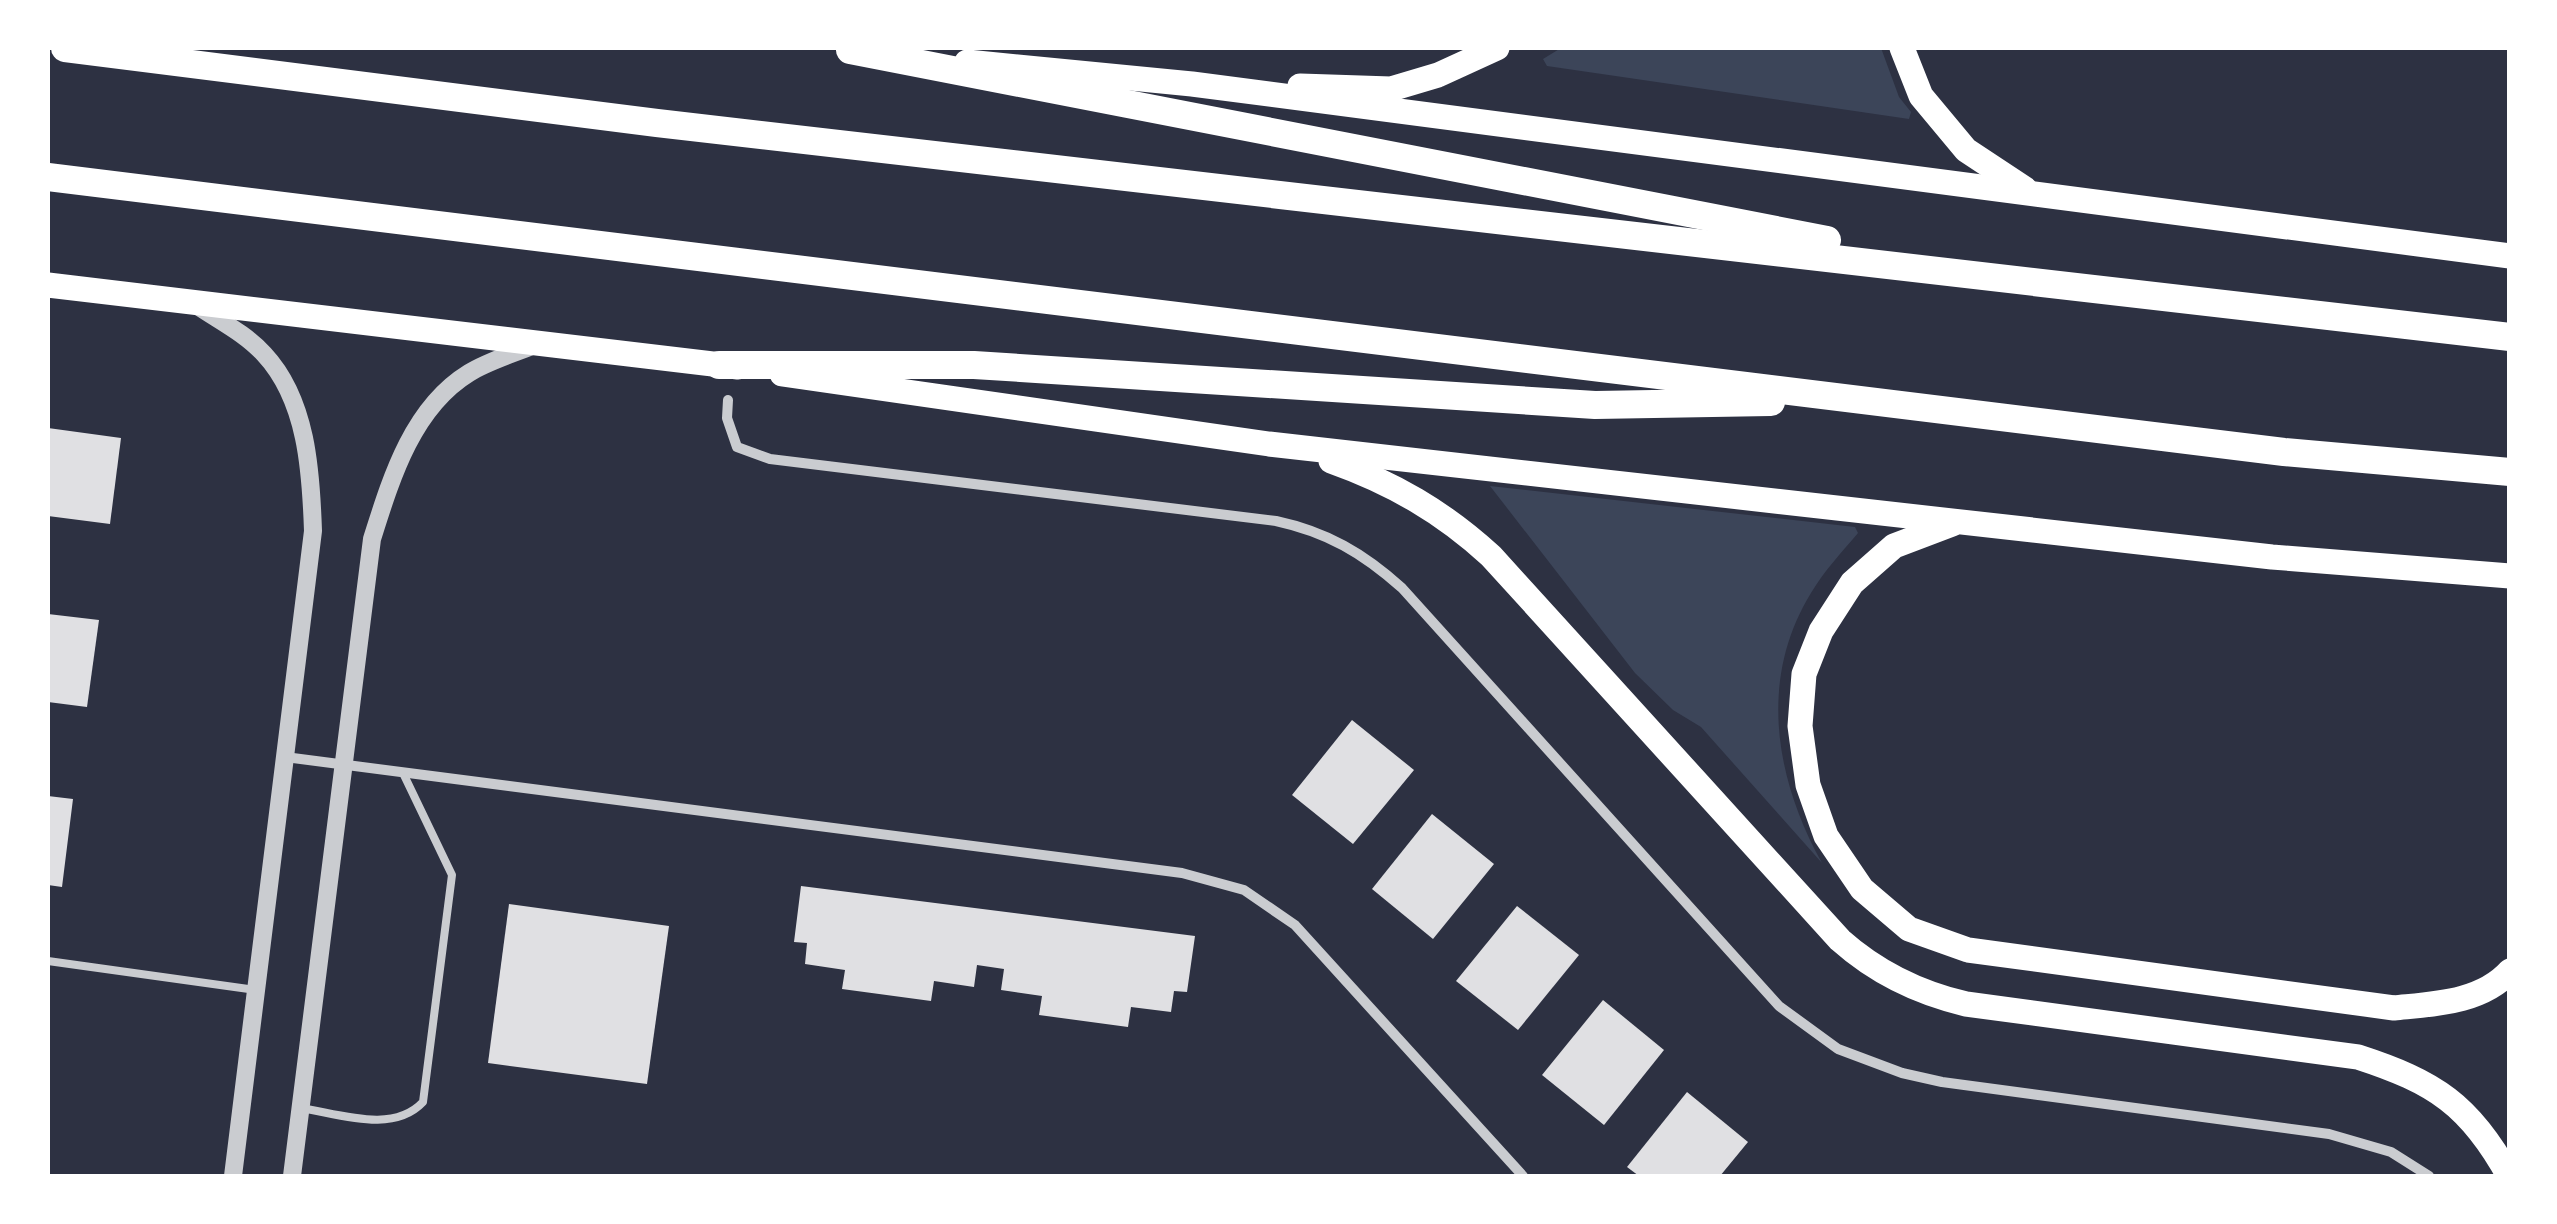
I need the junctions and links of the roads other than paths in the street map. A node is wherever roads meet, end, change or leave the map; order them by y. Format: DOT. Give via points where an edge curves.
graph roads {
  1 [pos="65,48"];
  2 [pos="1497,48"];
  3 [pos="1902,48"];
  4 [pos="841,49"];
  5 [pos="1192,84"];
  6 [pos="48,177"];
  7 [pos="2029,192"];
  8 [pos="2510,256"];
  9 [pos="2034,280"];
  10 [pos="48,285"];
  11 [pos="192,302"];
  12 [pos="2510,336"];
  13 [pos="539,343"];
  14 [pos="718,365"];
  15 [pos="728,400"];
  16 [pos="1903,403"];
  17 [pos="1269,444"];
  18 [pos="2510,472"];
  19 [pos="1959,522"];
  20 [pos="2510,576"];
  21 [pos="285,758"];
  22 [pos="344,765"];
  23 [pos="403,772"];
  24 [pos="48,961"];
  25 [pos="2510,971"];
  26 [pos="256,990"];
  27 [pos="301,1108"];
  28 [pos="233,1176"];
  29 [pos="292,1176"];
  30 [pos="1523,1176"];
  31 [pos="2429,1176"];
  32 [pos="2509,1176"];
  1 -- 9 [label="highway" via="657,123"];
  2 -- 5 [label="main road" via="1391,88"];
  3 -- 7 [label="main road" via="1921,96 1966,150"];
  4 -- 5 [label="main road"];
  4 -- 9 [label="highway"];
  5 -- 7 [label="main road"];
  6 -- 16 [label="highway"];
  7 -- 8 [label="main road"];
  9 -- 12 [label="highway"];
  10 -- 11 [label="main road"];
  11 -- 13 [label="main road"];
  11 -- 21 [label="street" via="262,352 300,420 314,531"];
  13 -- 14 [label="main road"];
  13 -- 22 [label="street" via="469,372 448,389 393,474 372,539"];
  14 -- 16 [label="highway" via="974,365 1594,405"];
  14 -- 17 [label="main road"];
  15 -- 31 [label="street" via="738,446 770,459 1261,518 1345,543 1402,588 1779,1006 1838,1049 1942,1082 2328,1134 2391,1152"];
  16 -- 18 [label="highway" via="2284,452"];
  17 -- 19 [label="main road"];
  17 -- 32 [label="main road" via="1382,480 1468,535 1862,960 1914,988 1966,1004 2358,1057 2410,1074 2454,1104 2489,1140"];
  19 -- 20 [label="main road"];
  19 -- 25 [label="main road" via="1894,546 1852,583 1821,631 1804,674 1800,726 1808,785 1826,836 1862,889 1909,929 1968,950 2394,1008 2454,1002"];
  21 -- 22 [label="street"];
  21 -- 26 [label="street"];
  22 -- 23 [label="street"];
  22 -- 27 [label="street"];
  23 -- 27 [label="lane" via="452,874 423,1102 411,1115 391,1121"];
  23 -- 30 [label="street" via="1182,873 1244,890 1295,924"];
  24 -- 26 [label="lane"];
  26 -- 28 [label="street"];
  27 -- 29 [label="street"];
}
